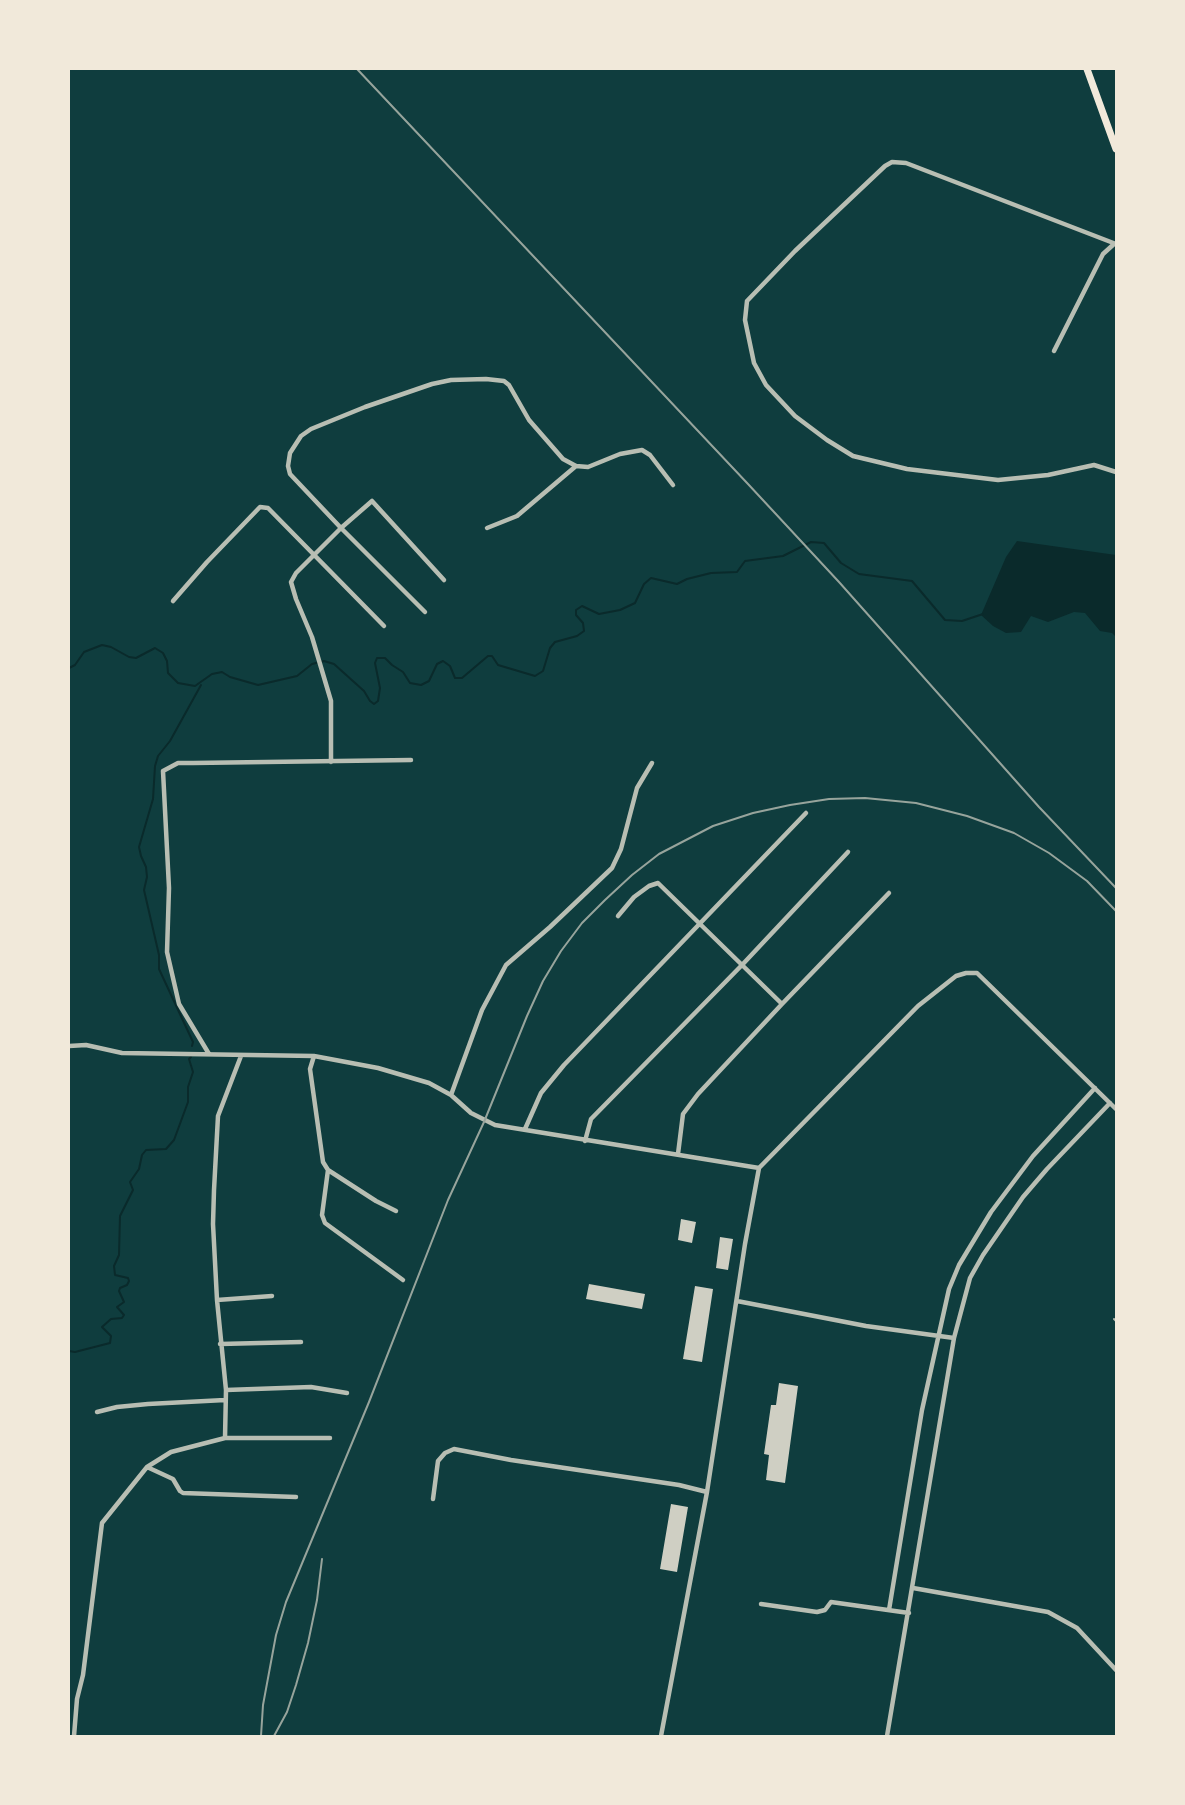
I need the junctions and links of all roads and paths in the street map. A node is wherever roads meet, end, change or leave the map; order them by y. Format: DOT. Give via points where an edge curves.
graph roads {
  1 [pos="1087,69"];
  2 [pos="1116,149"];
  3 [pos="1115,244"];
  4 [pos="1054,351"];
  5 [pos="576,466"];
  6 [pos="1116,472"];
  7 [pos="673,485"];
  8 [pos="341,528"];
  9 [pos="487,528"];
  10 [pos="314,555"];
  11 [pos="444,580"];
  12 [pos="174,601"];
  13 [pos="425,612"];
  14 [pos="384,626"];
  15 [pos="411,760"];
  16 [pos="331,762"];
  17 [pos="652,763"];
  18 [pos="806,813"];
  19 [pos="848,852"];
  20 [pos="890,893"];
  21 [pos="618,916"];
  22 [pos="701,924"];
  23 [pos="742,965"];
  24 [pos="782,1004"];
  25 [pos="69,1046"];
  26 [pos="209,1054"];
  27 [pos="241,1056"];
  28 [pos="314,1056"];
  29 [pos="1095,1088"];
  30 [pos="451,1095"];
  31 [pos="1110,1103"];
  32 [pos="1116,1109"];
  33 [pos="525,1129"];
  34 [pos="585,1141"];
  35 [pos="678,1154"];
  36 [pos="759,1168"];
  37 [pos="328,1170"];
  38 [pos="396,1211"];
  39 [pos="403,1280"];
  40 [pos="272,1296"];
  41 [pos="217,1300"];
  42 [pos="737,1301"];
  43 [pos="937,1337"];
  44 [pos="954,1338"];
  45 [pos="301,1342"];
  46 [pos="220,1344"];
  47 [pos="226,1390"];
  48 [pos="347,1393"];
  49 [pos="225,1400"];
  50 [pos="97,1412"];
  51 [pos="225,1438"];
  52 [pos="330,1438"];
  53 [pos="147,1467"];
  54 [pos="707,1492"];
  55 [pos="296,1497"];
  56 [pos="433,1499"];
  57 [pos="913,1588"];
  58 [pos="761,1604"];
  59 [pos="889,1610"];
  60 [pos="909,1613"];
  61 [pos="1116,1670"];
  62 [pos="69,1696"];
  63 [pos="77,1699"];
  64 [pos="74,1736"];
  65 [pos="661,1736"];
  66 [pos="887,1736"];
  1 -- 2 [label="main road"];
  3 -- 4 [label="street" via="1104,254"];
  3 -- 6 [label="street" via="906,163 892,162 747,300 745,320 754,363 766,385 795,416 853,456 907,469 998,480 1094,465"];
  5 -- 7 [label="street" via="588,467 642,450"];
  5 -- 8 [label="street" via="563,459 529,420 504,381 451,380 432,384 311,429 290,453 290,474"];
  5 -- 9 [label="street" via="517,516"];
  8 -- 10 [label="street"];
  8 -- 11 [label="street" via="372,501"];
  8 -- 13 [label="street"];
  10 -- 12 [label="street" via="268,508 260,507"];
  10 -- 14 [label="street"];
  10 -- 16 [label="street" via="291,582 331,701"];
  15 -- 16 [label="street"];
  16 -- 26 [label="street" via="178,763 164,771 169,888 167,952 179,1004"];
  17 -- 30 [label="street" via="636,788 621,849 612,868 506,964 482,1010"];
  18 -- 22 [label="street"];
  19 -- 23 [label="street"];
  20 -- 24 [label="street"];
  21 -- 22 [label="street" via="634,897 658,883"];
  22 -- 23 [label="street"];
  22 -- 33 [label="street" via="564,1065 541,1093"];
  23 -- 24 [label="street"];
  23 -- 34 [label="street" via="591,1119"];
  24 -- 35 [label="street" via="683,1114"];
  25 -- 26 [label="street" via="86,1045 122,1053"];
  26 -- 27 [label="street"];
  27 -- 28 [label="street"];
  27 -- 41 [label="street" via="218,1116 213,1224"];
  28 -- 30 [label="street" via="378,1068 429,1083"];
  28 -- 37 [label="street" via="310,1069 317,1131"];
  29 -- 31 [label="street"];
  29 -- 36 [label="street" via="977,973 966,973 956,976 918,1006"];
  29 -- 43 [label="street" via="1033,1156 991,1212 959,1265"];
  30 -- 33 [label="street" via="484,1122"];
  31 -- 32 [label="street"];
  31 -- 44 [label="street" via="1023,1197 983,1255 970,1278"];
  33 -- 34 [label="street"];
  34 -- 35 [label="street"];
  35 -- 36 [label="street"];
  36 -- 42 [label="street"];
  37 -- 38 [label="street"];
  37 -- 39 [label="street" via="322,1215 325,1223"];
  40 -- 41 [label="street"];
  41 -- 46 [label="street"];
  42 -- 43 [label="street"];
  42 -- 54 [label="street"];
  43 -- 44 [label="street"];
  43 -- 59 [label="street"];
  44 -- 57 [label="street"];
  45 -- 46 [label="street"];
  46 -- 47 [label="street"];
  47 -- 48 [label="street" via="311,1387"];
  47 -- 49 [label="street"];
  49 -- 50 [label="street" via="148,1404"];
  49 -- 51 [label="street"];
  51 -- 52 [label="street"];
  51 -- 53 [label="street" via="171,1452"];
  53 -- 55 [label="street" via="173,1479 183,1493"];
  53 -- 63 [label="street" via="102,1523"];
  54 -- 56 [label="street" via="454,1449 438,1461"];
  54 -- 65 [label="street"];
  57 -- 60 [label="street"];
  57 -- 61 [label="street" via="1048,1612 1077,1628"];
  58 -- 59 [label="street" via="817,1612 825,1610 831,1602"];
  59 -- 60 [label="street"];
  60 -- 66 [label="street"];
  62 -- 63 [label="street"];
  63 -- 64 [label="street"];
}
